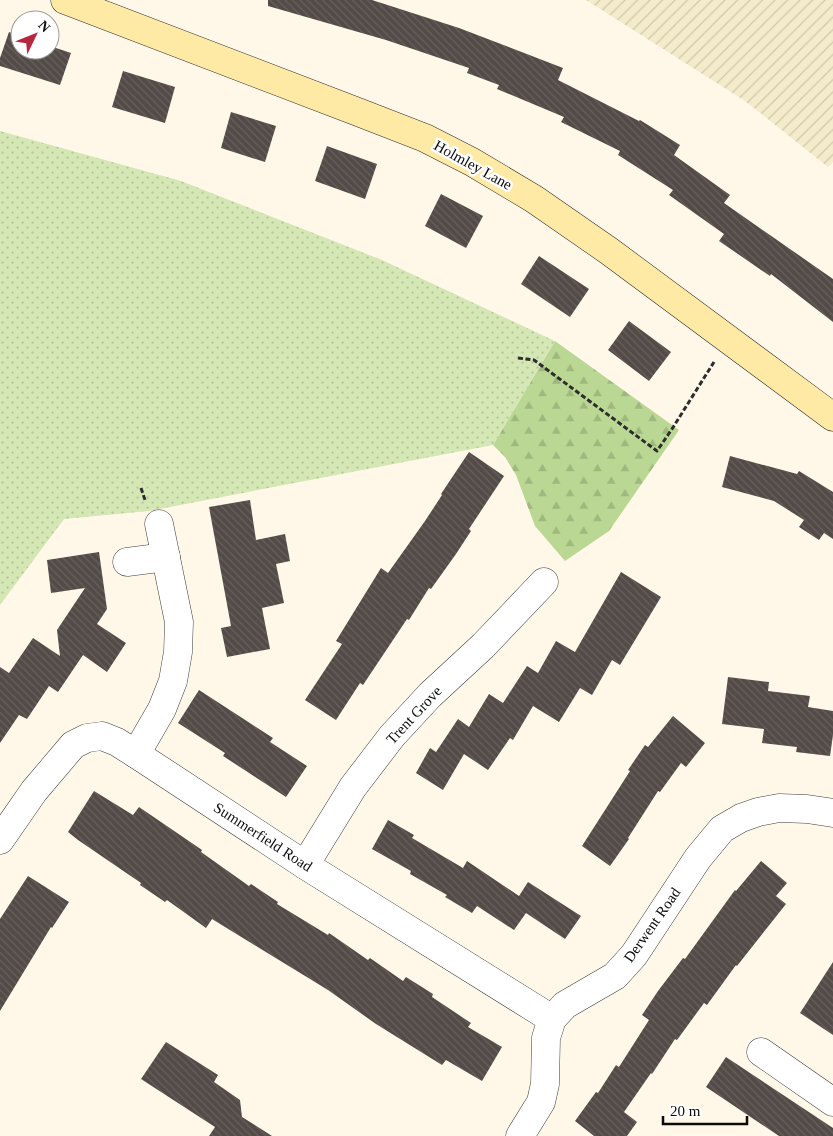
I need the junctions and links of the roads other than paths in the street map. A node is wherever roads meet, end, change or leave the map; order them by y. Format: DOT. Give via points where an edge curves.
graph roads {
  1 [pos="65,0"];
  2 [pos="833,417"];
  3 [pos="160,524"];
  4 [pos="166,557"];
  5 [pos="127,562"];
  6 [pos="544,582"];
  7 [pos="136,754"];
  8 [pos="833,813"];
  9 [pos="0,840"];
  10 [pos="305,865"];
  11 [pos="552,1019"];
  12 [pos="761,1052"];
  13 [pos="833,1102"];
  14 [pos="520,1136"];
  1 -- 2 [label="main road, Holmley Lane" via="425,138 472,162 534,199 609,251"];
  3 -- 4 [label="street"];
  4 -- 5 [label="street"];
  4 -- 7 [label="street" via="179,622 178,652 162,709"];
  6 -- 10 [label="street, Trent Grove" via="392,736 353,787"];
  7 -- 9 [label="street, Summerfield Road" via="102,736 87,738 73,745 34,791"];
  7 -- 10 [label="street, Summerfield Road"];
  8 -- 11 [label="street, Derwent Road" via="779,808 741,818 722,829 698,858 634,955 615,976 565,1005"];
  10 -- 11 [label="street, Summerfield Road"];
  11 -- 14 [label="street" via="546,1038 545,1084 541,1102"];
  12 -- 13 [label="street"];
}
